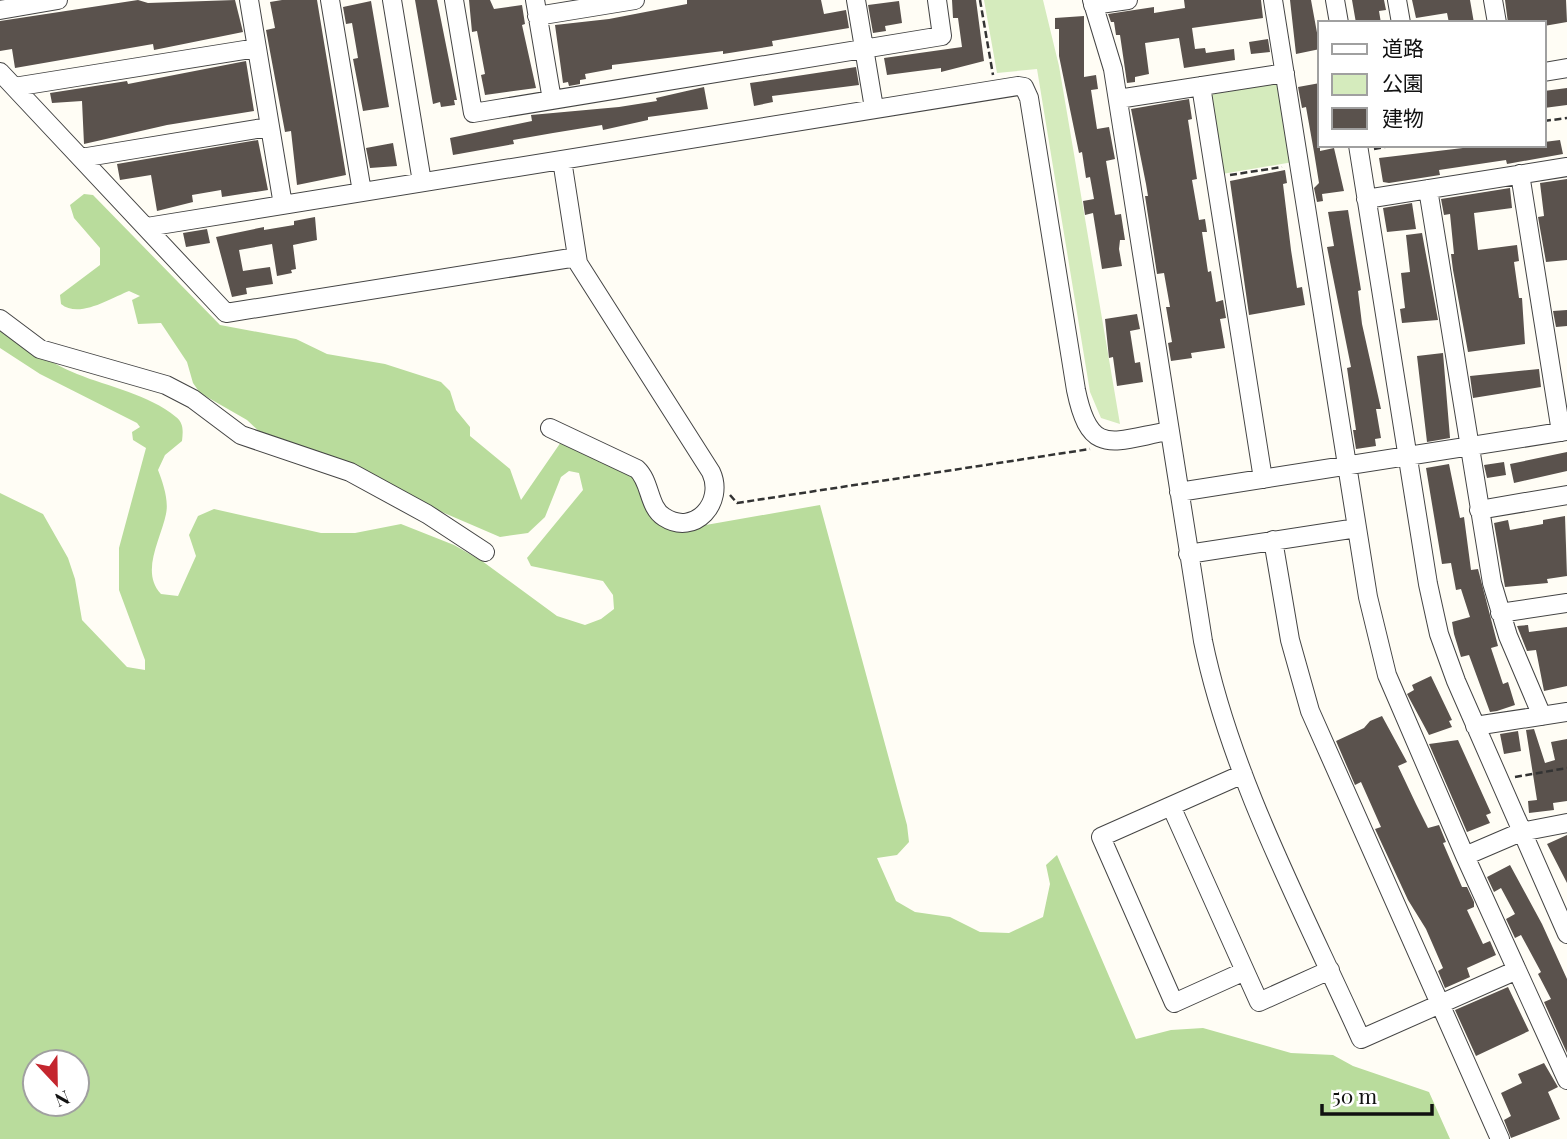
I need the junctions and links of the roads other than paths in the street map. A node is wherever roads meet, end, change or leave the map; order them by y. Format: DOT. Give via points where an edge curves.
graph roads {
  1 [pos="58,0"];
  2 [pos="249,0"];
  3 [pos="330,0"];
  4 [pos="392,0"];
  5 [pos="454,0"];
  6 [pos="635,0"];
  7 [pos="856,0"];
  8 [pos="937,0"];
  9 [pos="1128,0"];
  10 [pos="1273,0"];
  11 [pos="1335,0"];
  12 [pos="1397,0"];
  13 [pos="1493,0"];
  14 [pos="1092,3"];
  15 [pos="536,8"];
  16 [pos="0,9"];
  17 [pos="1339,21"];
  18 [pos="1401,21"];
  19 [pos="1497,21"];
  20 [pos="257,48"];
  21 [pos="865,50"];
  22 [pos="1567,68"];
  23 [pos="0,72"];
  24 [pos="1546,72"];
  25 [pos="1285,73"];
  26 [pos="1201,86"];
  27 [pos="14,87"];
  28 [pos="1118,99"];
  29 [pos="552,100"];
  30 [pos="874,108"];
  31 [pos="269,127"];
  32 [pos="1365,147"];
  33 [pos="81,158"];
  34 [pos="562,160"];
  35 [pos="1567,167"];
  36 [pos="1520,174"];
  37 [pos="422,182"];
  38 [pos="1428,189"];
  39 [pos="362,192"];
  40 [pos="1366,199"];
  41 [pos="283,205"];
  42 [pos="147,227"];
  43 [pos="576,257"];
  44 [pos="0,319"];
  45 [pos="550,428"];
  46 [pos="1169,431"];
  47 [pos="1564,431"];
  48 [pos="1468,447"];
  49 [pos="1408,457"];
  50 [pos="1347,466"];
  51 [pos="1263,480"];
  52 [pos="1179,492"];
  53 [pos="1567,495"];
  54 [pos="1479,510"];
  55 [pos="1357,528"];
  56 [pos="1273,540"];
  57 [pos="485,552"];
  58 [pos="1188,554"];
  59 [pos="1567,603"];
  60 [pos="1500,614"];
  61 [pos="1567,712"];
  62 [pos="1542,716"];
  63 [pos="1475,726"];
  64 [pos="1243,774"];
  65 [pos="1171,806"];
  66 [pos="1567,823"];
  67 [pos="1521,832"];
  68 [pos="1465,856"];
  69 [pos="1567,934"];
  70 [pos="1330,970"];
  71 [pos="1517,970"];
  72 [pos="1245,971"];
  73 [pos="1440,1005"];
  74 [pos="1567,1080"];
  75 [pos="1500,1139"];
  1 -- 16 [label="street"];
  2 -- 20 [label="street"];
  3 -- 39 [label="street"];
  4 -- 37 [label="street"];
  5 -- 29 [label="street" via="472,113"];
  6 -- 15 [label="street"];
  7 -- 21 [label="street"];
  8 -- 21 [label="street" via="942,36"];
  9 -- 14 [label="street"];
  10 -- 25 [label="street"];
  11 -- 17 [label="street"];
  12 -- 18 [label="street"];
  13 -- 19 [label="street"];
  14 -- 28 [label="street" via="1111,59"];
  15 -- 29 [label="street"];
  20 -- 27 [label="street"];
  20 -- 31 [label="street"];
  21 -- 29 [label="street"];
  21 -- 30 [label="street"];
  22 -- 24 [label="street"];
  23 -- 27 [label="street"];
  25 -- 26 [label="street"];
  25 -- 50 [label="street"];
  26 -- 28 [label="street"];
  26 -- 51 [label="street"];
  27 -- 33 [label="street"];
  28 -- 46 [label="street"];
  30 -- 34 [label="street"];
  30 -- 46 [label="street" via="1024,87 1086,426 1092,434 1107,439"];
  31 -- 33 [label="street"];
  31 -- 41 [label="street"];
  32 -- 40 [label="street"];
  33 -- 42 [label="street"];
  34 -- 37 [label="street"];
  34 -- 43 [label="street"];
  35 -- 36 [label="street"];
  36 -- 38 [label="street"];
  36 -- 47 [label="street"];
  37 -- 39 [label="street"];
  38 -- 40 [label="street"];
  38 -- 48 [label="street"];
  39 -- 41 [label="street"];
  40 -- 49 [label="street"];
  41 -- 42 [label="street"];
  42 -- 43 [label="street" via="226,313"];
  43 -- 45 [label="street" via="711,472 714,501 689,522 669,520 658,512 644,475 637,469"];
  44 -- 57 [label="street" via="40,349 166,385 242,435 350,472"];
  46 -- 52 [label="street"];
  47 -- 48 [label="street"];
  48 -- 49 [label="street"];
  48 -- 54 [label="street"];
  49 -- 50 [label="street"];
  49 -- 63 [label="street" via="1439,634"];
  50 -- 51 [label="street"];
  50 -- 55 [label="street"];
  51 -- 52 [label="street"];
  52 -- 58 [label="street"];
  53 -- 54 [label="street"];
  54 -- 60 [label="street"];
  55 -- 56 [label="street"];
  55 -- 68 [label="street" via="1387,676"];
  56 -- 58 [label="street"];
  56 -- 73 [label="street" via="1290,640 1310,711"];
  58 -- 64 [label="street" via="1211,678"];
  59 -- 60 [label="street"];
  60 -- 62 [label="street"];
  61 -- 62 [label="street"];
  62 -- 63 [label="street"];
  63 -- 67 [label="street"];
  64 -- 65 [label="street"];
  64 -- 70 [label="street"];
  65 -- 72 [label="street"];
  65 -- 72 [label="street" via="1101,837 1174,1003"];
  66 -- 67 [label="street"];
  67 -- 68 [label="street"];
  67 -- 69 [label="street"];
  68 -- 71 [label="street"];
  70 -- 72 [label="street" via="1259,1002"];
  70 -- 73 [label="street" via="1361,1039"];
  71 -- 73 [label="street"];
  71 -- 74 [label="street"];
  73 -- 75 [label="street"];
}
